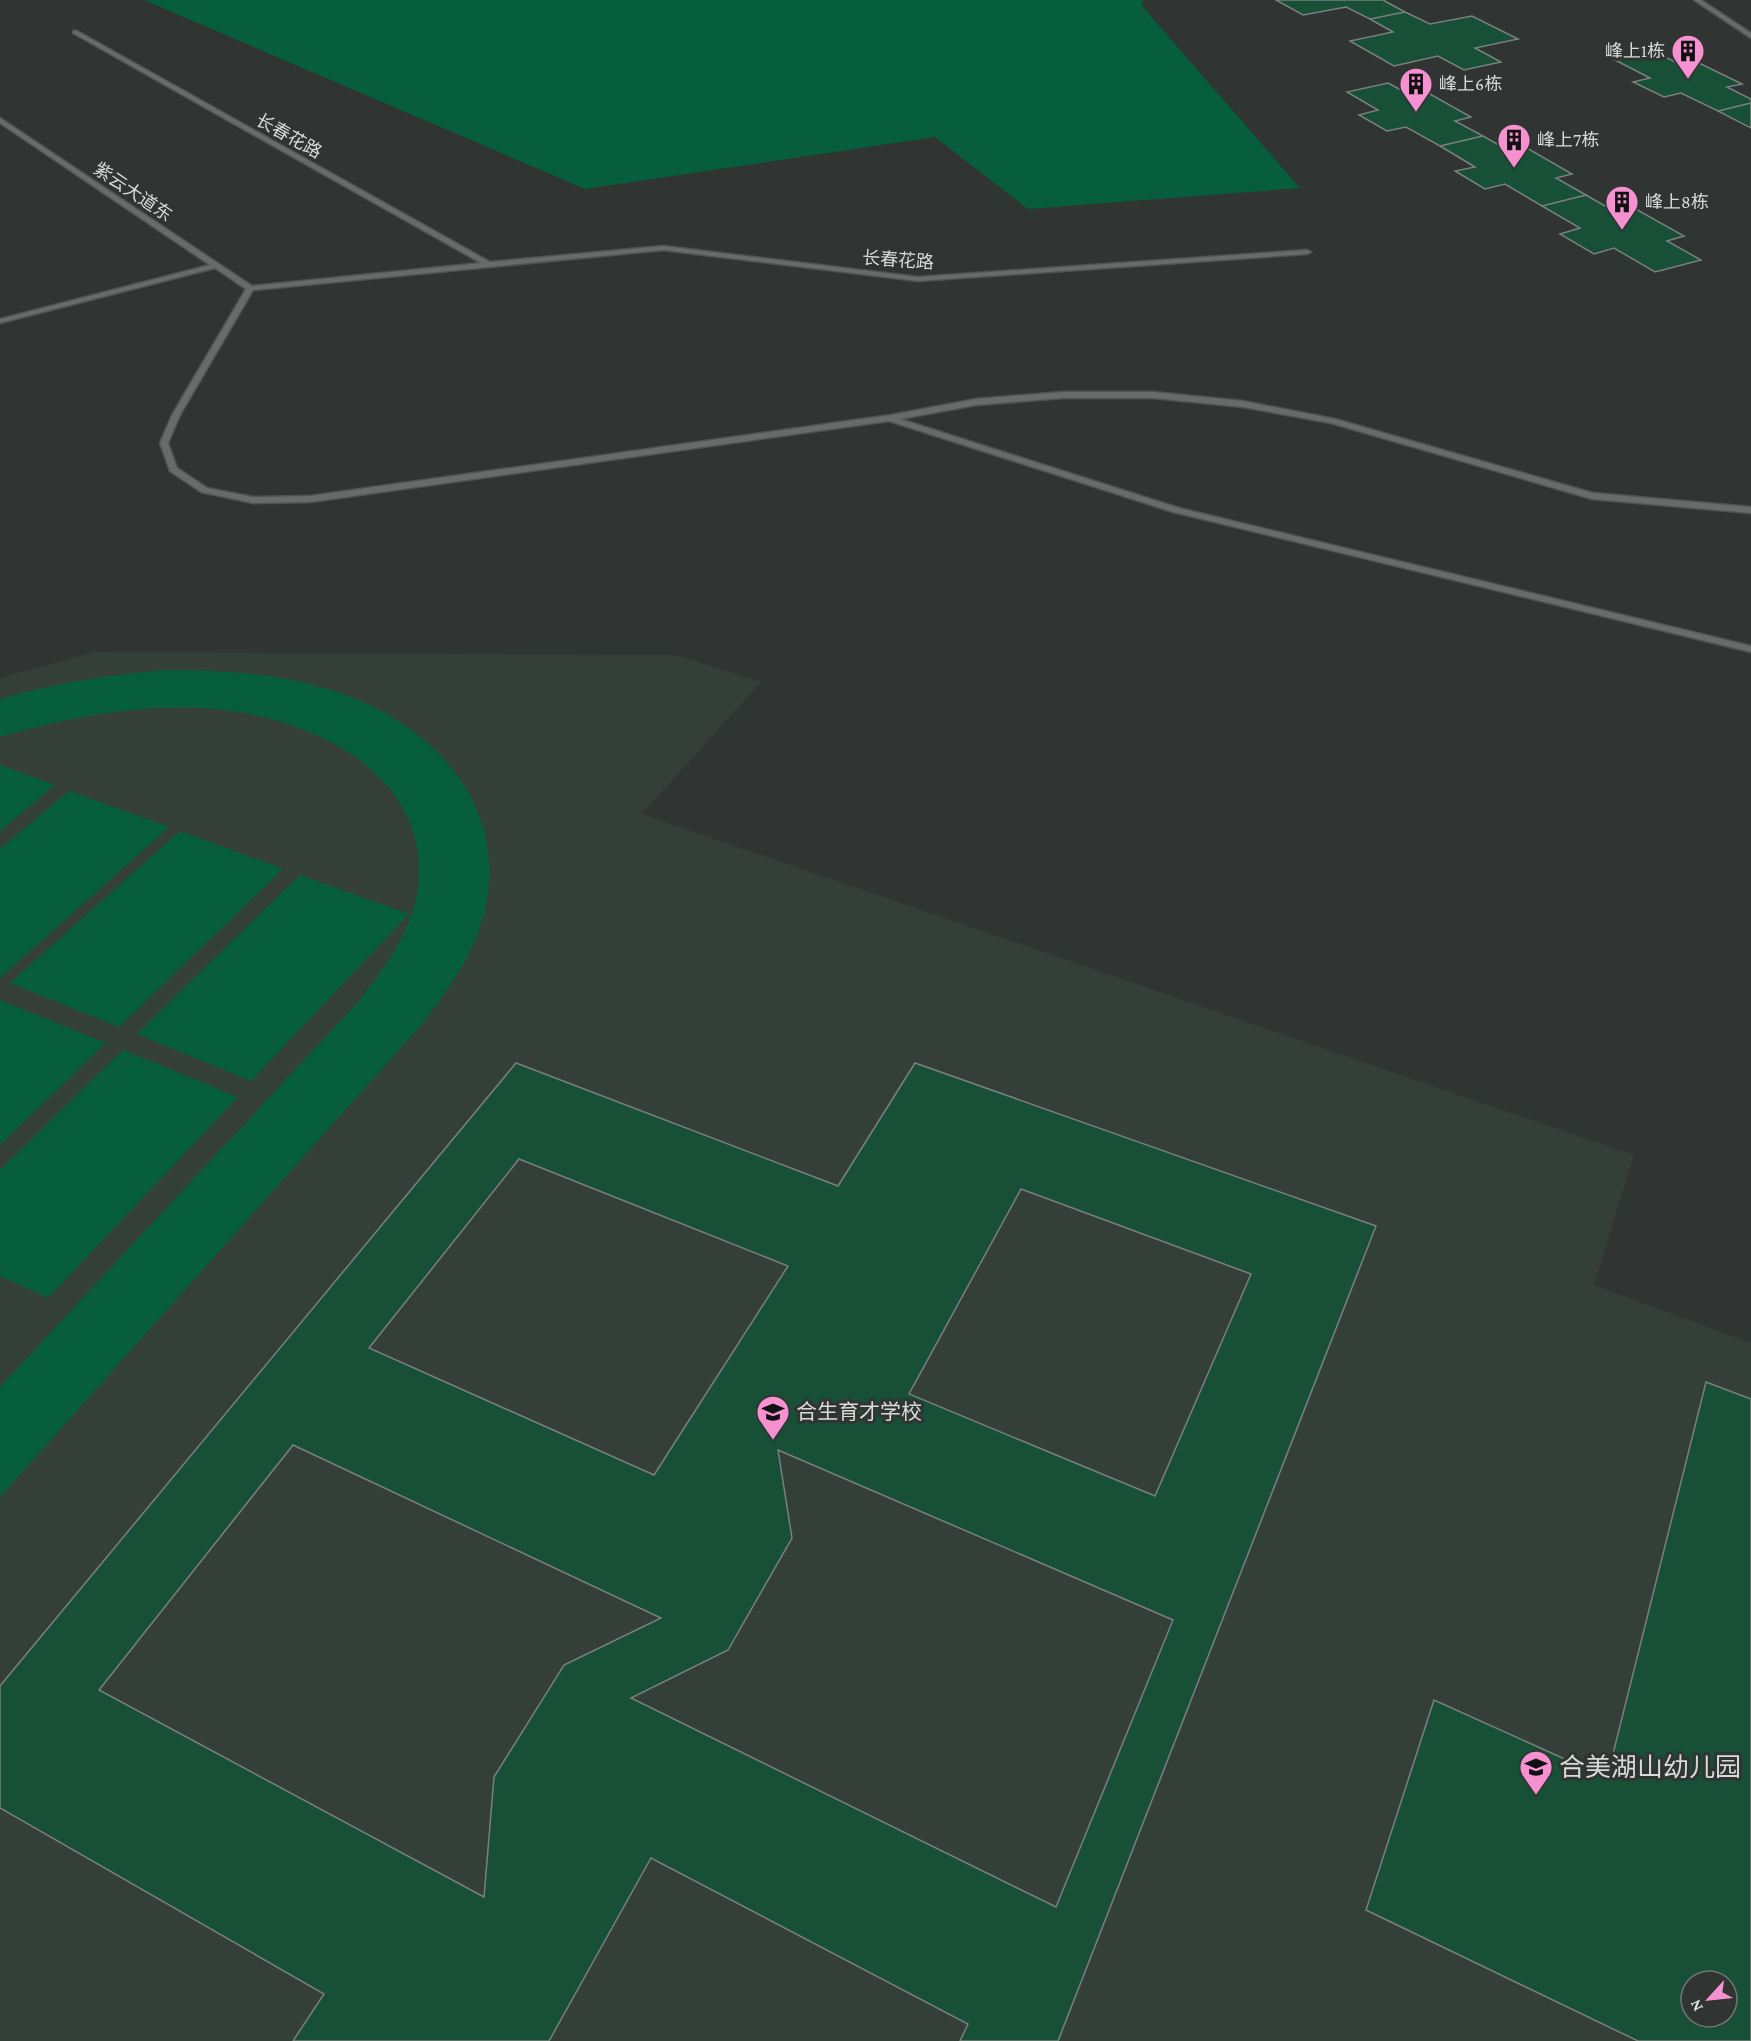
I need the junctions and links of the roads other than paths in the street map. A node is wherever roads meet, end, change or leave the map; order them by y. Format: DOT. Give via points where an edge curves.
graph roads {
  1 [pos="1697,0"];
  2 [pos="75,32"];
  3 [pos="1751,36"];
  4 [pos="0,120"];
  5 [pos="1307,252"];
  6 [pos="489,265"];
  7 [pos="214,266"];
  8 [pos="250,288"];
  9 [pos="0,321"];
  10 [pos="891,418"];
  11 [pos="1751,510"];
  12 [pos="1751,649"];
  1 -- 3 [label="lane"];
  2 -- 6 [label="lane, 长春花路"];
  4 -- 7 [label="lane, 紫云大道东"];
  5 -- 6 [label="lane, 长春花路" via="918,279 663,248"];
  6 -- 8 [label="lane, 长春花路"];
  7 -- 8 [label="lane, 紫云大道东"];
  7 -- 9 [label="lane"];
  8 -- 10 [label="lane" via="176,415 164,443 173,470 204,490 253,500 310,499"];
  10 -- 11 [label="lane" via="976,402 1063,395 1153,395 1243,404 1332,421 1592,496"];
  10 -- 12 [label="lane" via="1176,510"];
}
